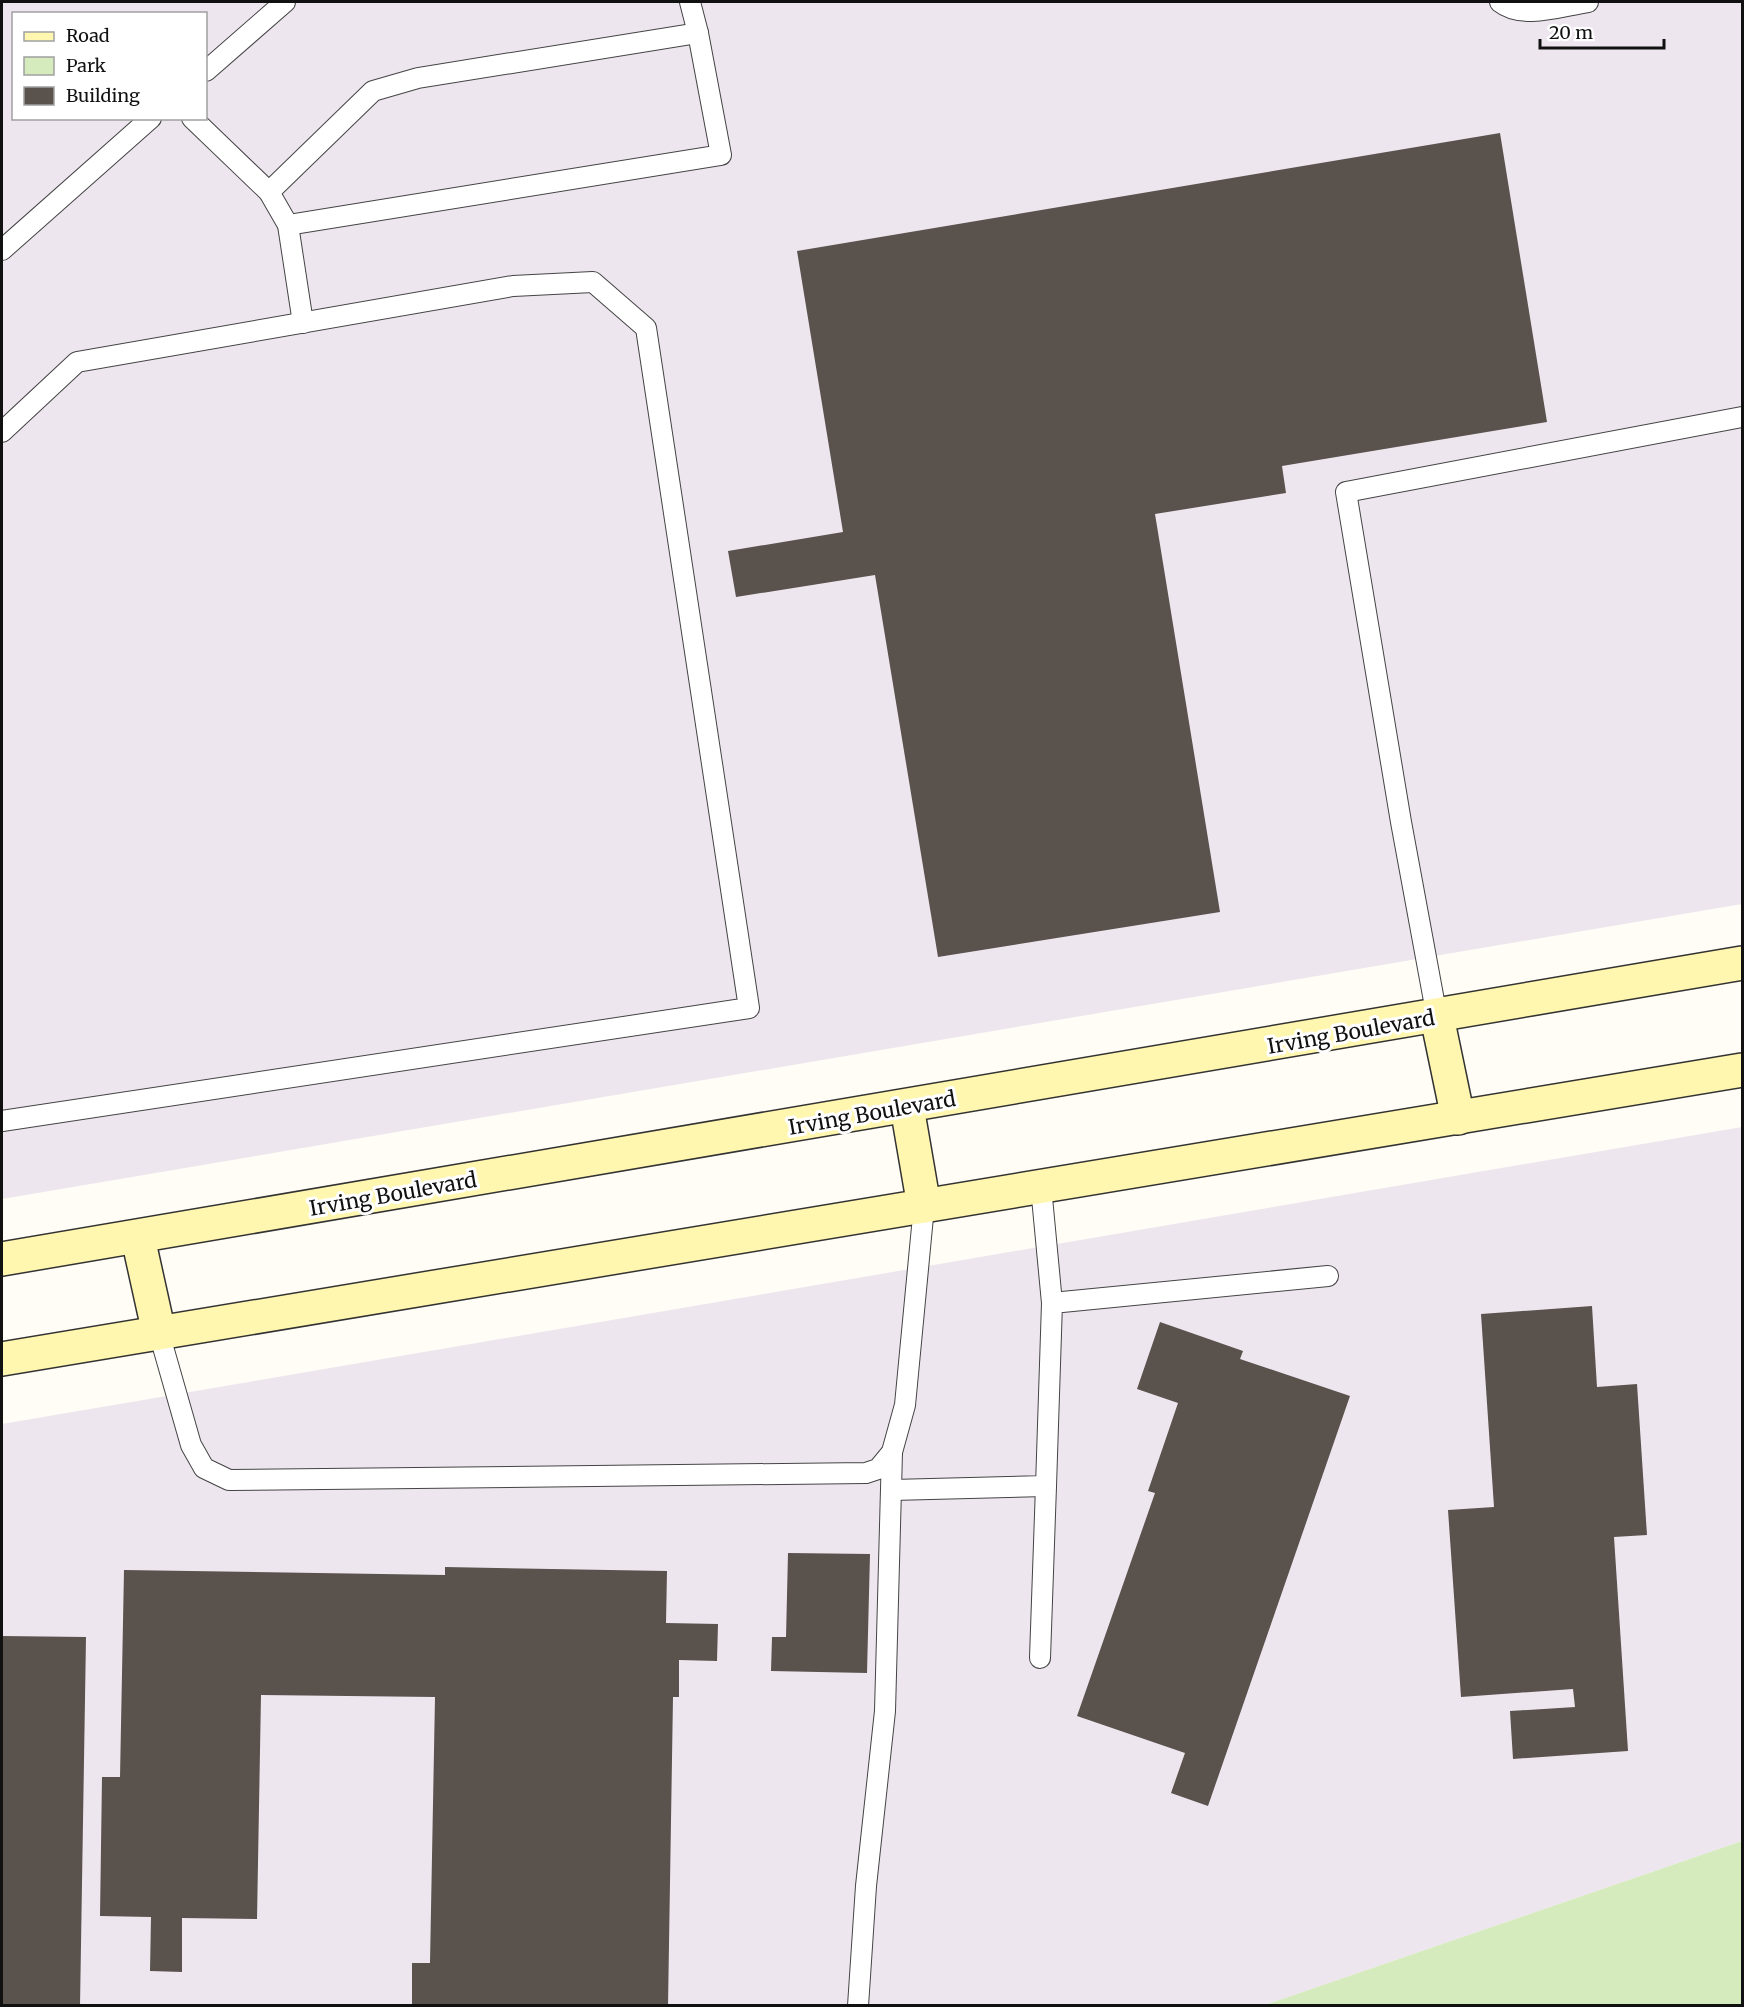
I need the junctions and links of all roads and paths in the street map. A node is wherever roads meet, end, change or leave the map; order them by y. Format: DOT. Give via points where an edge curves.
graph roads {
  1 [pos="285,2"];
  2 [pos="690,2"];
  3 [pos="1500,2"];
  4 [pos="1588,2"];
  5 [pos="699,33"];
  6 [pos="207,70"];
  7 [pos="149,120"];
  8 [pos="194,120"];
  9 [pos="269,192"];
  10 [pos="288,225"];
  11 [pos="2,250"];
  12 [pos="303,323"];
  13 [pos="1743,417"];
  14 [pos="2,432"];
  15 [pos="1743,963"];
  16 [pos="1437,1017"];
  17 [pos="1743,1070"];
  18 [pos="907,1107"];
  19 [pos="1458,1118"];
  20 [pos="2,1121"];
  21 [pos="1041,1187"];
  22 [pos="924,1206"];
  23 [pos="138,1238"];
  24 [pos="2,1259"];
  25 [pos="1328,1276"];
  26 [pos="1052,1303"];
  27 [pos="159,1333"];
  28 [pos="2,1359"];
  29 [pos="892,1452"];
  30 [pos="1046,1486"];
  31 [pos="892,1490"];
  32 [pos="1040,1658"];
  33 [pos="858,2006"];
  1 -- 6 [label="lane"];
  2 -- 5 [label="lane"];
  3 -- 4 [label="lane" via="1532,11"];
  5 -- 9 [label="lane" via="418,78 372,91"];
  5 -- 10 [label="lane" via="721,155"];
  7 -- 11 [label="lane"];
  8 -- 9 [label="lane"];
  9 -- 10 [label="lane"];
  10 -- 12 [label="lane"];
  12 -- 14 [label="lane" via="77,362"];
  12 -- 20 [label="lane" via="513,286 592,282 645,328 749,1008"];
  13 -- 16 [label="lane" via="1346,492"];
  15 -- 16 [label="main road, Irving Boulevard"];
  16 -- 18 [label="main road, Irving Boulevard"];
  16 -- 19 [label="main road"];
  17 -- 19 [label="main road"];
  18 -- 22 [label="main road"];
  18 -- 23 [label="main road, Irving Boulevard"];
  19 -- 21 [label="main road"];
  21 -- 22 [label="main road"];
  21 -- 26 [label="lane"];
  22 -- 27 [label="main road"];
  22 -- 29 [label="lane" via="904,1405"];
  23 -- 24 [label="main road, Irving Boulevard"];
  23 -- 27 [label="main road"];
  25 -- 26 [label="lane"];
  26 -- 30 [label="lane"];
  27 -- 28 [label="main road"];
  27 -- 29 [label="lane" via="191,1445 204,1468 229,1480 866,1473 878,1469"];
  29 -- 31 [label="lane"];
  30 -- 31 [label="lane"];
  30 -- 32 [label="lane"];
  31 -- 33 [label="lane" via="885,1711"];
}
